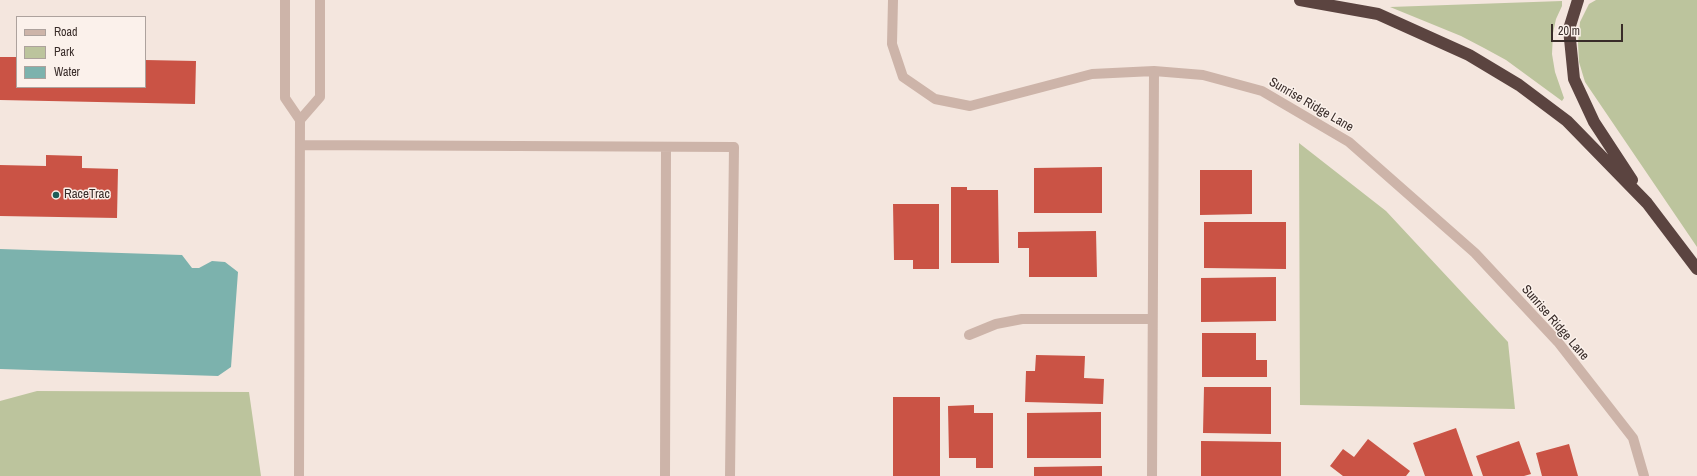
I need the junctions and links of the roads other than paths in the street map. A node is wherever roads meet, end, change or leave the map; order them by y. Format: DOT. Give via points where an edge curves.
graph roads {
  1 [pos="285,0"];
  2 [pos="320,0"];
  3 [pos="893,0"];
  4 [pos="1300,0"];
  5 [pos="1578,0"];
  6 [pos="1154,71"];
  7 [pos="300,120"];
  8 [pos="300,145"];
  9 [pos="666,147"];
  10 [pos="1647,203"];
  11 [pos="1697,269"];
  12 [pos="1152,319"];
  13 [pos="969,335"];
  14 [pos="299,476"];
  15 [pos="665,476"];
  16 [pos="730,476"];
  17 [pos="1152,476"];
  18 [pos="1644,476"];
  1 -- 7 [label="street" via="285,98"];
  2 -- 7 [label="street" via="320,97"];
  3 -- 6 [label="street, Sunrise Ridge Lane" via="892,44 903,77 935,100 970,106 1092,74"];
  4 -- 10 [label="highway" via="1378,14 1469,54 1519,84 1567,121"];
  5 -- 10 [label="highway" via="1569,29 1574,79 1594,122"];
  6 -- 12 [label="street"];
  6 -- 18 [label="street, Sunrise Ridge Lane" via="1203,75 1262,91 1349,142 1475,253 1558,342 1633,438"];
  7 -- 8 [label="street"];
  8 -- 9 [label="street"];
  8 -- 14 [label="street"];
  9 -- 15 [label="street"];
  9 -- 16 [label="street" via="734,147"];
  10 -- 11 [label="highway"];
  12 -- 13 [label="street" via="1022,319 996,324"];
  12 -- 17 [label="street"];
}
